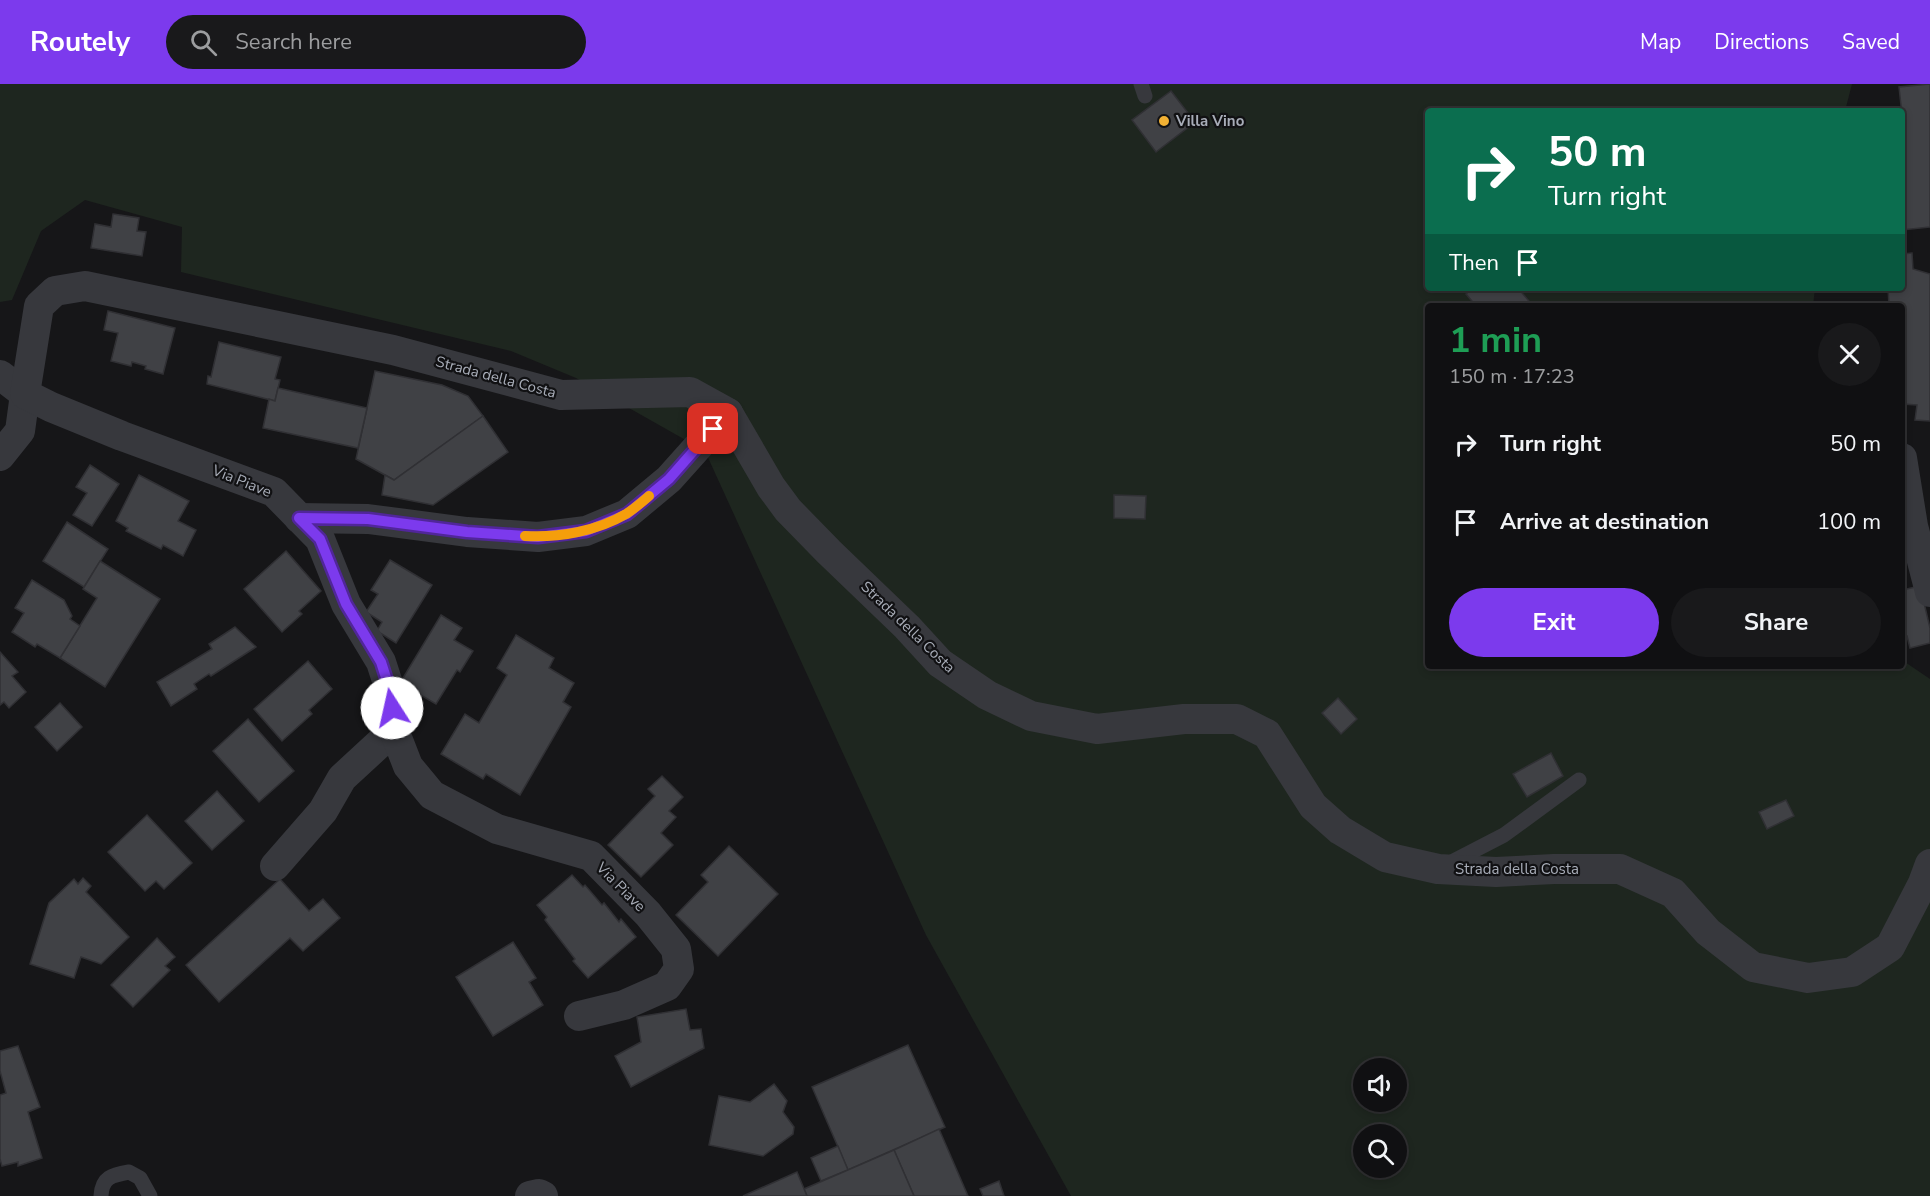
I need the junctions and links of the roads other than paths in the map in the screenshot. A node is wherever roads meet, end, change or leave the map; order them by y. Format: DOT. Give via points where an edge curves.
graph roads {
  1 [pos="0,375"];
  2 [pos="25,394"];
  3 [pos="728,413"];
  4 [pos="0,456"];
  5 [pos="1905,477"];
  6 [pos="299,518"];
  7 [pos="1930,592"];
  8 [pos="394,730"];
  9 [pos="1579,780"];
  10 [pos="275,866"];
  11 [pos="1438,869"];
  12 [pos="1926,874"];
  13 [pos="579,1016"];
  14 [pos="101,1196"];
  15 [pos="150,1196"];
  16 [pos="530,1196"];
  17 [pos="543,1196"];
  1 -- 2 [label="street, Via Piave"];
  2 -- 3 [label="street, Strada della Costa" via="39,306 55,291 85,286 393,350 561,395 690,392"];
  2 -- 4 [label="street, Strada della Costa" via="20,431"];
  2 -- 6 [label="street, Via Piave" via="122,436 274,492"];
  3 -- 6 [label="street" via="669,479 627,514 586,531 538,537 368,519"];
  3 -- 11 [label="street, Strada della Costa" via="788,510 940,663 987,695 1031,716 1097,729 1184,719 1238,719 1267,734 1313,806 1340,830 1385,856"];
  5 -- 7 [label="street"];
  6 -- 8 [label="street, Via Piave" via="320,539 346,604 381,662 390,690"];
  8 -- 10 [label="street" via="342,778 323,811"];
  8 -- 13 [label="street, Via Piave" via="408,766 432,795 497,829 591,856 676,949 679,969 667,986 624,1005"];
  9 -- 11 [label="lane" via="1504,835"];
  11 -- 12 [label="street, Strada della Costa" via="1620,869 1673,893 1708,932 1753,967 1808,978 1852,972 1890,947"];
  14 -- 15 [label="lane" via="101,1186 111,1175 129,1172 140,1178"];
  16 -- 17 [label="street"];
}
